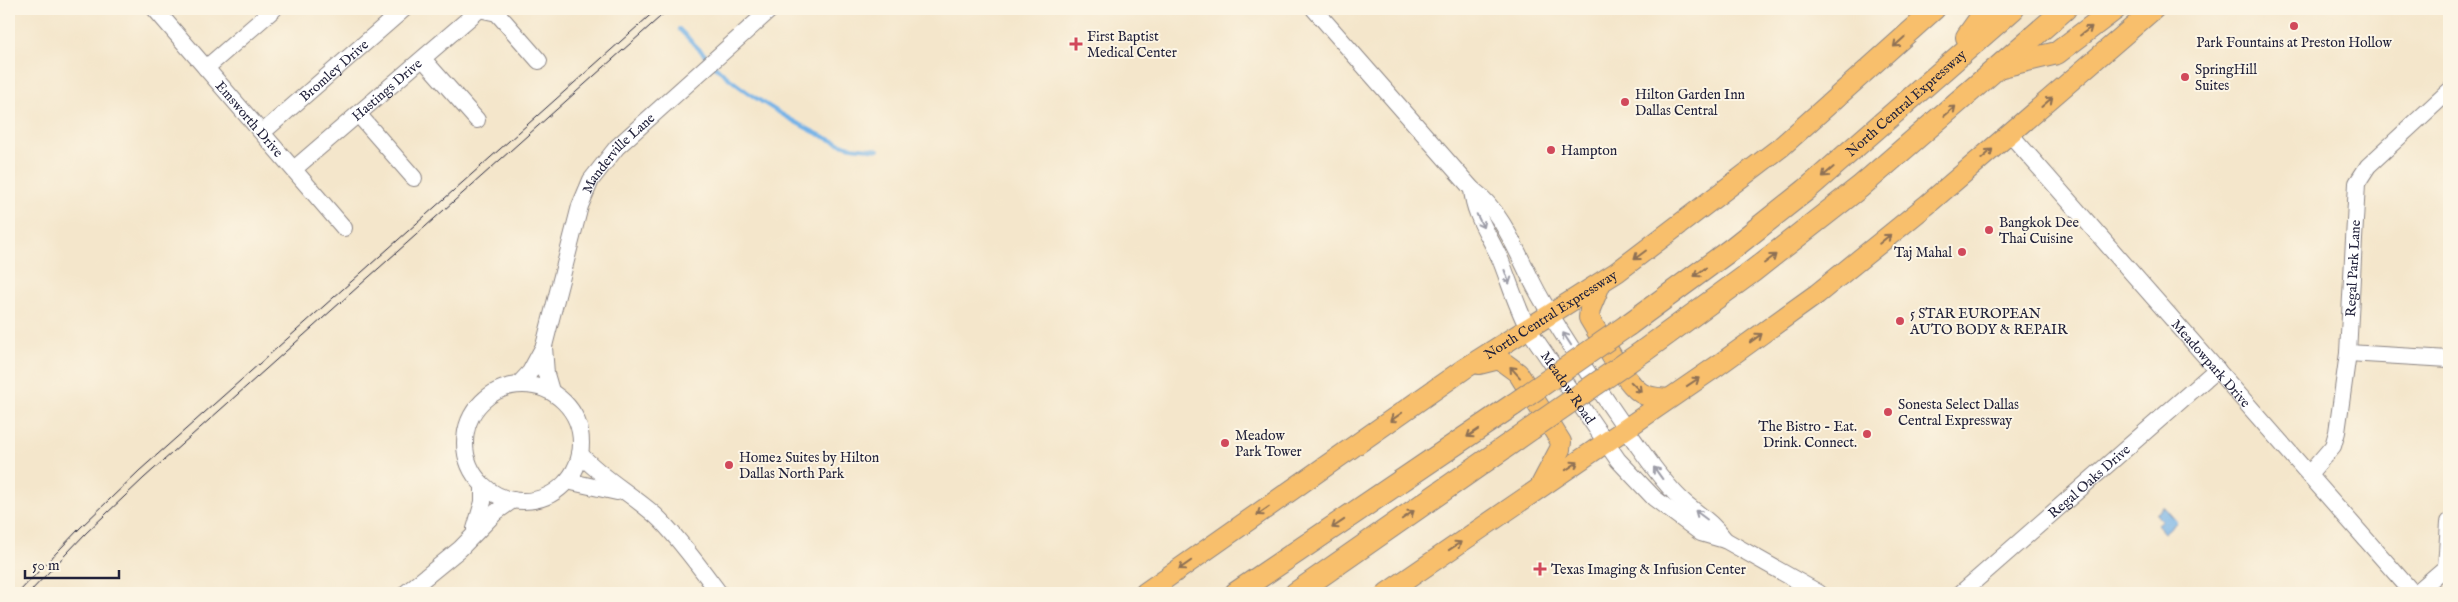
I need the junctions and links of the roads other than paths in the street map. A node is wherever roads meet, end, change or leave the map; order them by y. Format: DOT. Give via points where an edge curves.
graph roads {
  1 [pos="155,9"];
  2 [pos="274,9"];
  3 [pos="404,9"];
  4 [pos="480,9"];
  5 [pos="771,9"];
  6 [pos="1314,9"];
  7 [pos="1935,9"];
  8 [pos="1987,9"];
  9 [pos="2013,9"];
  10 [pos="2065,9"];
  11 [pos="2115,9"];
  12 [pos="2154,9"];
  13 [pos="423,59"];
  14 [pos="539,61"];
  15 [pos="2000,66"];
  16 [pos="206,68"];
  17 [pos="1943,70"];
  18 [pos="2449,91"];
  19 [pos="358,114"];
  20 [pos="477,120"];
  21 [pos="263,132"];
  22 [pos="2010,134"];
  23 [pos="294,169"];
  24 [pos="414,178"];
  25 [pos="1472,189"];
  26 [pos="344,228"];
  27 [pos="1600,285"];
  28 [pos="1552,315"];
  29 [pos="1529,330"];
  30 [pos="544,346"];
  31 [pos="2348,353"];
  32 [pos="2449,359"];
  33 [pos="1464,369"];
  34 [pos="2216,369"];
  35 [pos="518,385"];
  36 [pos="551,391"];
  37 [pos="1668,399"];
  38 [pos="1626,428"];
  39 [pos="1606,443"];
  40 [pos="580,454"];
  41 [pos="2309,474"];
  42 [pos="567,481"];
  43 [pos="483,486"];
  44 [pos="1539,489"];
  45 [pos="629,495"];
  46 [pos="513,500"];
  47 [pos="2449,522"];
  48 [pos="473,536"];
  49 [pos="1725,540"];
  50 [pos="406,593"];
  51 [pos="719,593"];
  52 [pos="1145,593"];
  53 [pos="1236,593"];
  54 [pos="1296,593"];
  55 [pos="1387,593"];
  56 [pos="1819,593"];
  57 [pos="1961,593"];
  58 [pos="2414,593"];
  1 -- 16 [label="street, Emsworth Drive"];
  2 -- 16 [label="street"];
  3 -- 21 [label="street, Bromley Drive"];
  4 -- 13 [label="street, Hastings Drive"];
  4 -- 14 [label="street, Hastings Drive" via="497,14"];
  5 -- 30 [label="street, Manderville Lane" via="617,147 591,180 580,206"];
  6 -- 25 [label="street, Meadow Road"];
  7 -- 27 [label="main road, North Central Expressway, one-way" via="1774,152"];
  8 -- 17 [label="highway"];
  9 -- 17 [label="highway, North Central Expressway"];
  10 -- 15 [label="highway"];
  15 -- 11 [label="highway, one-way" via="2057,53"];
  22 -- 12 [label="main road, one-way"];
  13 -- 19 [label="street, Hastings Drive"];
  13 -- 20 [label="street"];
  54 -- 15 [label="highway, one-way, bridge" via="1646,350 1746,276 1826,215"];
  16 -- 21 [label="street, Emsworth Drive"];
  17 -- 53 [label="highway, North Central Expressway, one-way, bridge" via="1806,190 1733,248 1513,405"];
  18 -- 31 [label="street, Regal Park Lane" via="2368,166 2357,183"];
  19 -- 23 [label="street, Hastings Drive"];
  19 -- 24 [label="street"];
  21 -- 23 [label="street, Emsworth Drive"];
  22 -- 34 [label="street, Meadowpark Drive"];
  37 -- 22 [label="main road, one-way" via="1817,294"];
  23 -- 26 [label="street, Emsworth Drive"];
  25 -- 28 [label="street, Meadow Road" via="1485,199 1502,223"];
  25 -- 29 [label="street, Meadow Road, one-way" via="1473,206 1501,261"];
  27 -- 28 [label="main road, North Central Expressway"];
  27 -- 37 [label="main road, one-way" via="1589,318 1630,382 1648,397"];
  28 -- 29 [label="main road, North Central Expressway"];
  38 -- 28 [label="street, Meadow Road, one-way"];
  29 -- 33 [label="main road, North Central Expressway"];
  29 -- 39 [label="street, Meadow Road"];
  30 -- 35 [label="street, Manderville Lane" via="530,372"];
  30 -- 36 [label="street, Manderville Lane"];
  31 -- 32 [label="street"];
  31 -- 41 [label="street, Regal Park Lane" via="2338,432 2333,446"];
  44 -- 33 [label="main road, one-way" via="1560,449 1557,434 1518,373 1508,364 1489,360"];
  33 -- 52 [label="main road, North Central Expressway, one-way"];
  34 -- 41 [label="street, Meadowpark Drive"];
  34 -- 57 [label="street, Regal Oaks Drive"];
  35 -- 36 [label="street" via="541,386"];
  35 -- 43 [label="street" via="497,391 482,401 471,415 465,432 470,468"];
  36 -- 40 [label="street" via="574,415 580,432"];
  37 -- 38 [label="main road"];
  38 -- 39 [label="main road"];
  49 -- 38 [label="street, Meadow Road, one-way" via="1713,524 1666,484"];
  44 -- 39 [label="main road, one-way"];
  39 -- 49 [label="street, Meadow Road" via="1629,473 1680,520 1701,533"];
  40 -- 42 [label="street"];
  40 -- 45 [label="street" via="597,472"];
  41 -- 58 [label="street, Meadowpark Drive"];
  42 -- 45 [label="street"];
  42 -- 46 [label="street" via="541,498 526,502"];
  43 -- 46 [label="street"];
  43 -- 48 [label="street" via="483,502"];
  55 -- 44 [label="main road, one-way"];
  45 -- 51 [label="street" via="656,516"];
  46 -- 48 [label="street"];
  47 -- 58 [label="street" via="2446,567"];
  48 -- 50 [label="street"];
  49 -- 56 [label="street, Meadow Road"];
}
